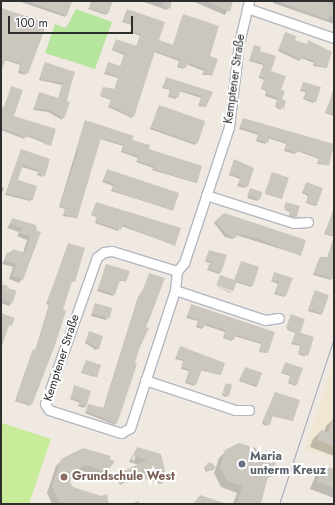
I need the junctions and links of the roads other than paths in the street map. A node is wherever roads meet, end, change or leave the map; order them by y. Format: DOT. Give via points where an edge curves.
graph roads {
  1 [pos="248,5"];
  2 [pos="334,38"];
  3 [pos="206,195"];
  4 [pos="308,222"];
  5 [pos="177,271"];
  6 [pos="175,290"];
  7 [pos="279,318"];
  8 [pos="145,380"];
  9 [pos="249,410"];
  1 -- 2 [label="street, Kemptener Straße"];
  1 -- 3 [label="street, Kemptener Straße" via="238,43 229,127"];
  3 -- 4 [label="street" via="294,223"];
  3 -- 5 [label="street, Kemptener Straße" via="184,263"];
  5 -- 6 [label="street, Kemptener Straße"];
  5 -- 8 [label="street, Kemptener Straße" via="112,251 104,252 97,257 45,404 48,410 126,432 130,428"];
  6 -- 7 [label="street" via="265,320"];
  6 -- 8 [label="street, Kemptener Straße"];
  8 -- 9 [label="street" via="235,410"];
}
